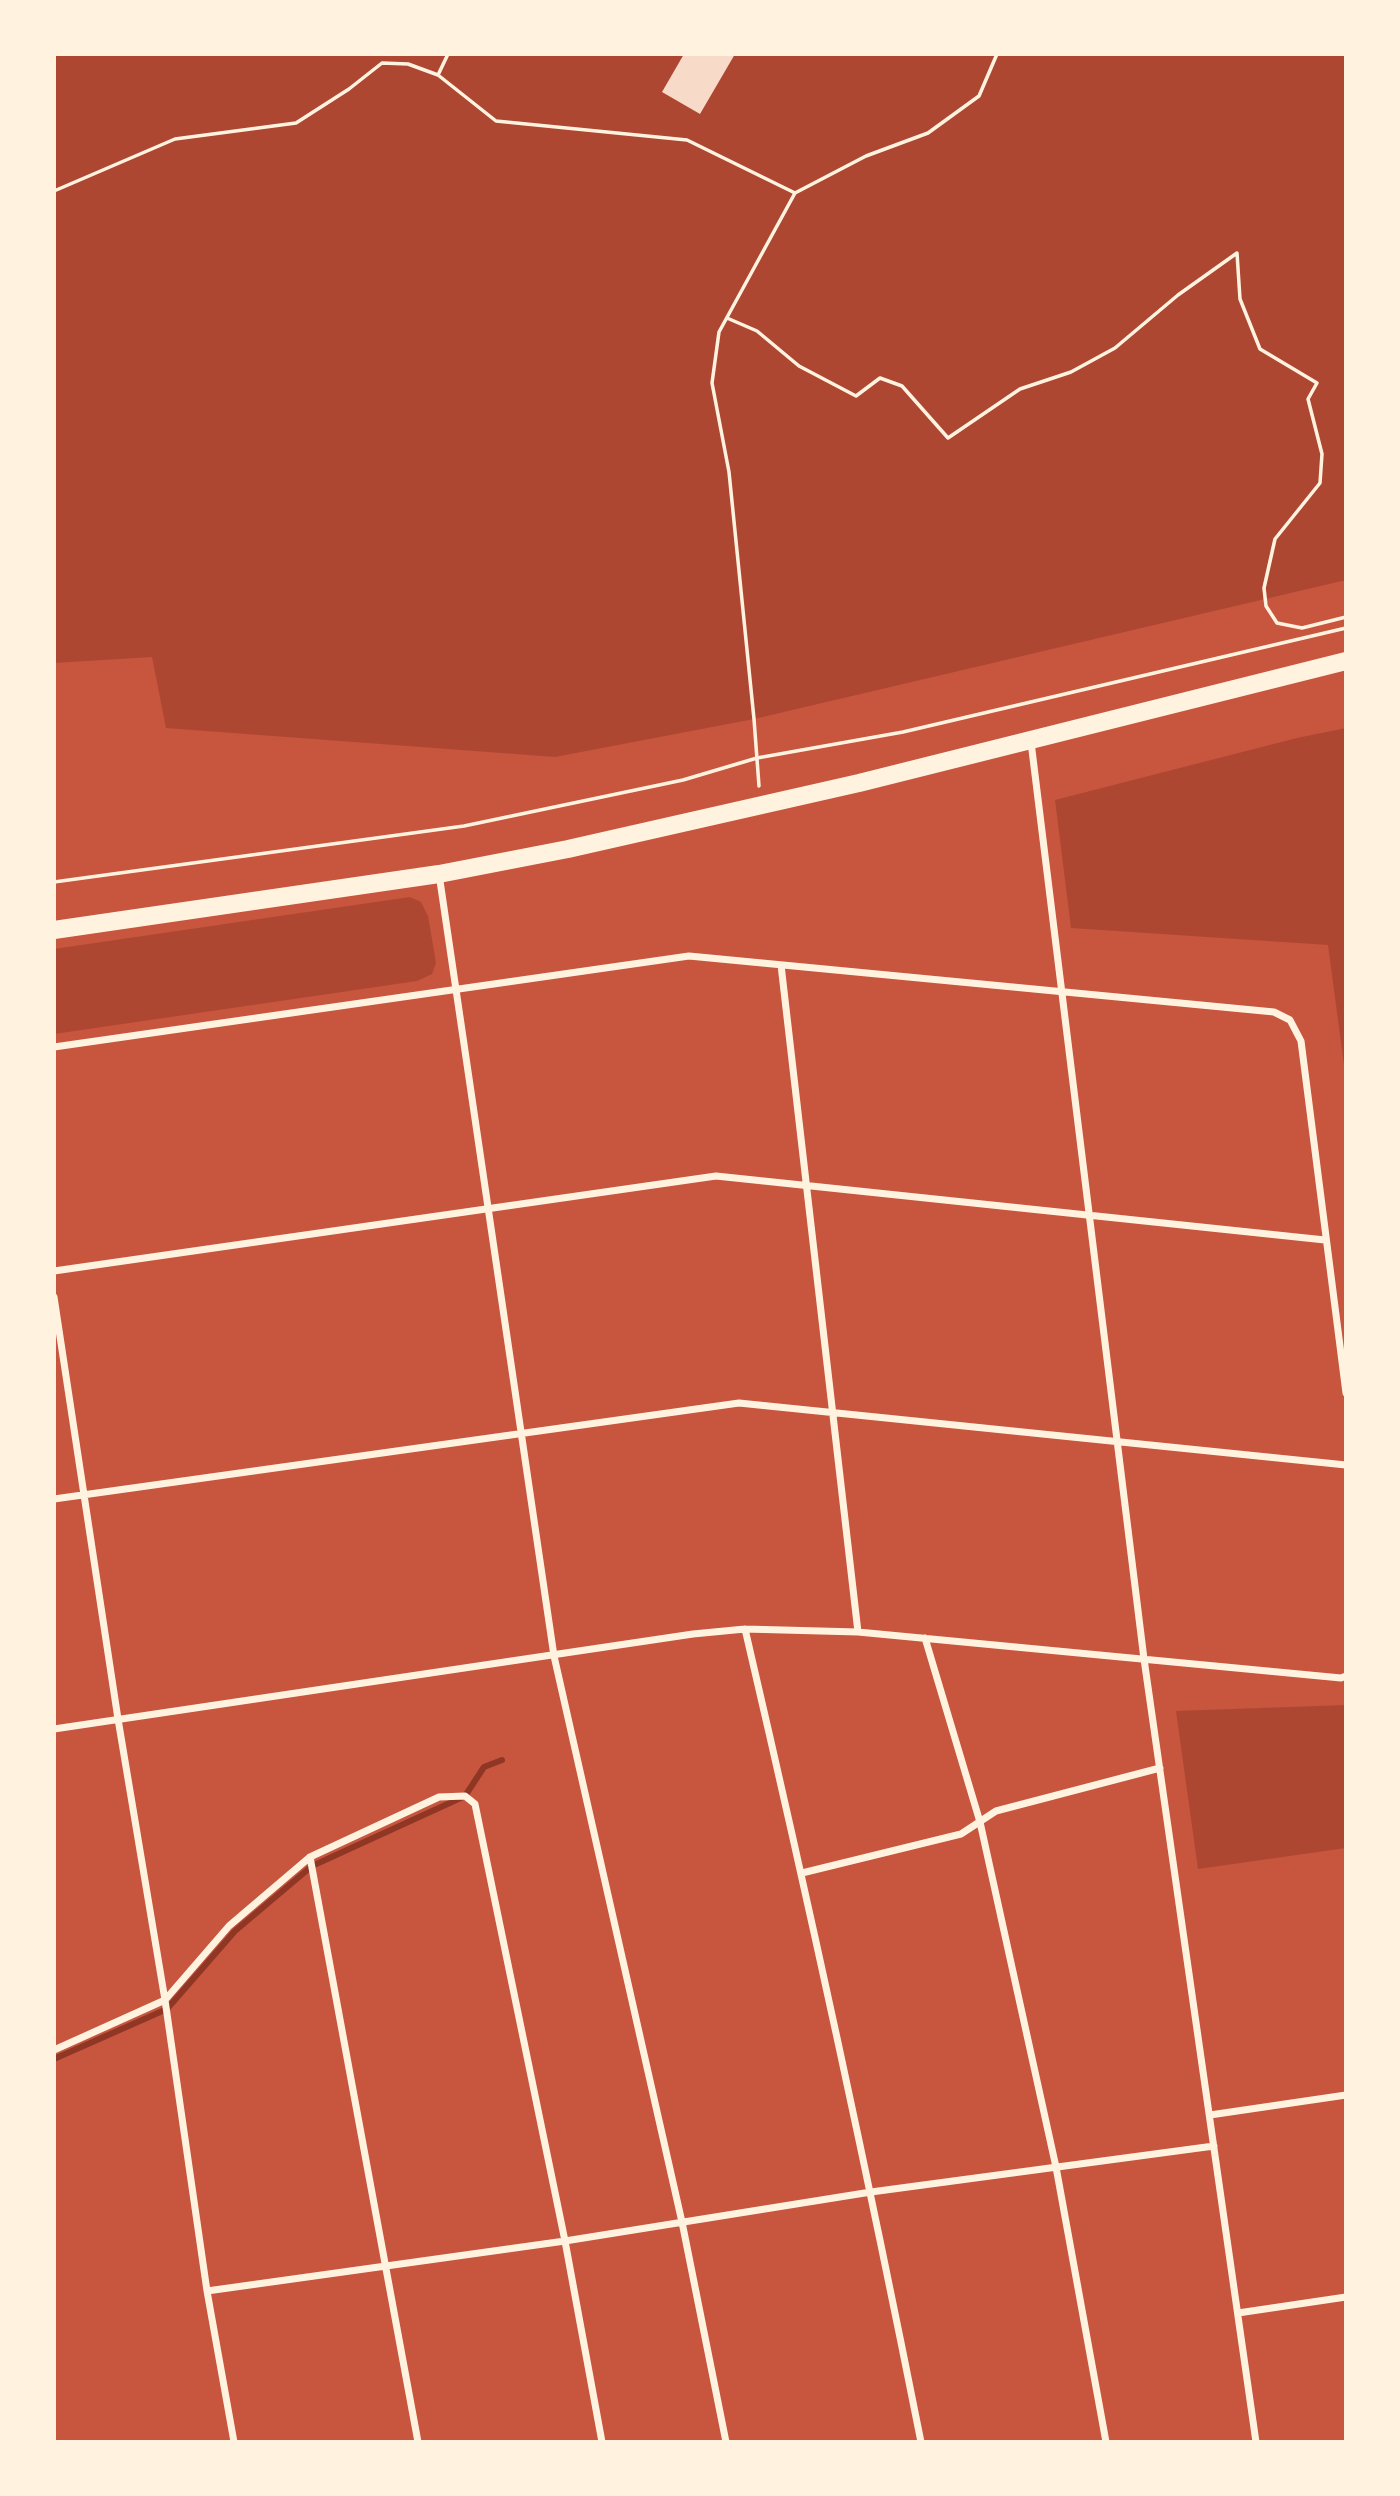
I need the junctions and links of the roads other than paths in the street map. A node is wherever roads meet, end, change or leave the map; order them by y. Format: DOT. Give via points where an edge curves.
graph roads {
  1 [pos="1346,661"];
  2 [pos="1031,741"];
  3 [pos="439,874"];
  4 [pos="54,930"];
  5 [pos="782,965"];
  6 [pos="457,990"];
  7 [pos="1062,993"];
  8 [pos="54,1047"];
  9 [pos="807,1186"];
  10 [pos="488,1209"];
  11 [pos="1090,1215"];
  12 [pos="1325,1240"];
  13 [pos="54,1271"];
  14 [pos="54,1297"];
  15 [pos="1346,1393"];
  16 [pos="833,1413"];
  17 [pos="522,1433"];
  18 [pos="1117,1442"];
  19 [pos="1346,1465"];
  20 [pos="84,1495"];
  21 [pos="54,1499"];
  22 [pos="746,1629"];
  23 [pos="858,1632"];
  24 [pos="925,1638"];
  25 [pos="554,1656"];
  26 [pos="1144,1659"];
  27 [pos="1346,1676"];
  28 [pos="118,1720"];
  29 [pos="54,1729"];
  30 [pos="1160,1768"];
  31 [pos="980,1822"];
  32 [pos="310,1857"];
  33 [pos="802,1872"];
  34 [pos="165,2000"];
  35 [pos="54,2050"];
  36 [pos="1346,2095"];
  37 [pos="1210,2115"];
  38 [pos="1214,2146"];
  39 [pos="1056,2167"];
  40 [pos="871,2192"];
  41 [pos="682,2222"];
  42 [pos="565,2241"];
  43 [pos="386,2264"];
  44 [pos="207,2291"];
  45 [pos="1346,2297"];
  46 [pos="1238,2313"];
  47 [pos="234,2442"];
  48 [pos="418,2442"];
  49 [pos="602,2442"];
  50 [pos="726,2442"];
  51 [pos="921,2442"];
  52 [pos="1105,2442"];
  53 [pos="1256,2442"];
  1 -- 2 [label="main road"];
  2 -- 3 [label="main road" via="760,806"];
  2 -- 7 [label="street"];
  3 -- 4 [label="main road"];
  3 -- 6 [label="street"];
  5 -- 6 [label="street" via="689,956"];
  5 -- 7 [label="street"];
  5 -- 9 [label="street"];
  6 -- 8 [label="street"];
  6 -- 10 [label="street"];
  7 -- 11 [label="street"];
  7 -- 12 [label="street" via="1274,1012 1290,1020 1301,1041"];
  9 -- 10 [label="street" via="716,1176"];
  9 -- 11 [label="street"];
  9 -- 16 [label="street"];
  10 -- 13 [label="street"];
  10 -- 17 [label="street"];
  11 -- 12 [label="street"];
  11 -- 18 [label="street"];
  12 -- 15 [label="street"];
  14 -- 20 [label="street"];
  16 -- 17 [label="street" via="739,1403"];
  16 -- 18 [label="street"];
  16 -- 23 [label="street"];
  17 -- 20 [label="street"];
  17 -- 25 [label="street"];
  18 -- 19 [label="street"];
  18 -- 26 [label="street"];
  20 -- 21 [label="street"];
  20 -- 28 [label="street"];
  22 -- 23 [label="street"];
  22 -- 25 [label="street"];
  22 -- 33 [label="street"];
  23 -- 24 [label="street"];
  24 -- 26 [label="street"];
  24 -- 31 [label="street"];
  25 -- 28 [label="street"];
  25 -- 41 [label="street"];
  26 -- 27 [label="street"];
  26 -- 30 [label="street"];
  28 -- 29 [label="street"];
  28 -- 34 [label="street"];
  30 -- 31 [label="street" via="996,1811"];
  30 -- 37 [label="street"];
  31 -- 33 [label="street" via="961,1834"];
  31 -- 39 [label="street"];
  32 -- 34 [label="street" via="229,1926"];
  32 -- 42 [label="street" via="439,1797 465,1796 475,1804"];
  32 -- 43 [label="street"];
  33 -- 40 [label="street"];
  34 -- 35 [label="street"];
  34 -- 44 [label="street"];
  36 -- 37 [label="street"];
  37 -- 38 [label="street"];
  38 -- 39 [label="street"];
  38 -- 46 [label="street"];
  39 -- 40 [label="street"];
  39 -- 52 [label="street"];
  40 -- 41 [label="street"];
  40 -- 51 [label="street"];
  41 -- 42 [label="street"];
  41 -- 50 [label="street"];
  42 -- 43 [label="street"];
  42 -- 49 [label="street"];
  43 -- 44 [label="street"];
  43 -- 48 [label="street"];
  44 -- 47 [label="street"];
  45 -- 46 [label="street"];
  46 -- 53 [label="street"];
}
